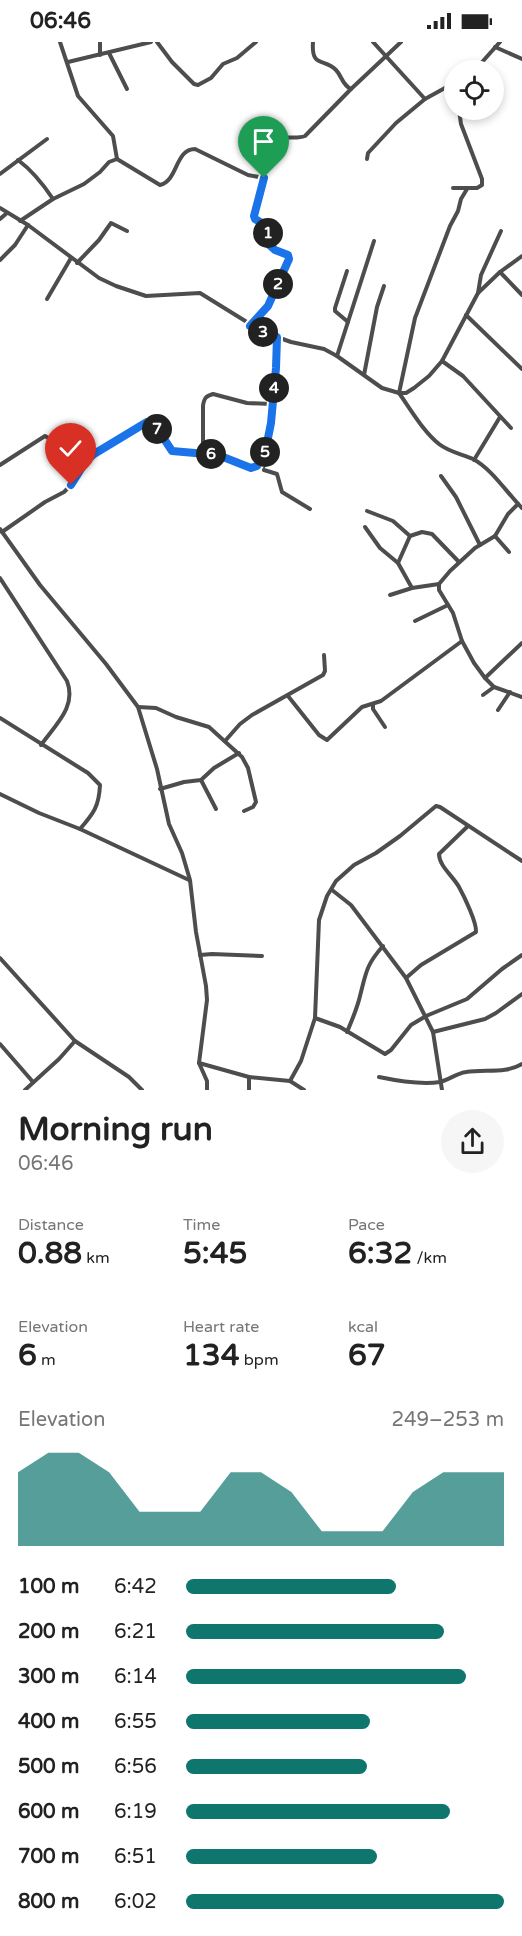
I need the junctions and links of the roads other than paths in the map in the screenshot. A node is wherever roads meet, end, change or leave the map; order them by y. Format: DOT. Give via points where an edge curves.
graph roads {
  1 [pos="60,42"];
  2 [pos="100,42"];
  3 [pos="151,42"];
  4 [pos="157,42"];
  5 [pos="256,42"];
  6 [pos="313,42"];
  7 [pos="374,42"];
  8 [pos="401,42"];
  9 [pos="500,42"];
  10 [pos="495,47"];
  11 [pos="109,53"];
  12 [pos="100,55"];
  13 [pos="387,56"];
  14 [pos="522,59"];
  15 [pos="484,60"];
  16 [pos="68,62"];
  17 [pos="444,88"];
  18 [pos="127,89"];
  19 [pos="351,89"];
  20 [pos="425,99"];
  21 [pos="460,120"];
  22 [pos="47,139"];
  23 [pos="117,159"];
  24 [pos="367,159"];
  25 [pos="18,160"];
  26 [pos="0,174"];
  27 [pos="264,178"];
  28 [pos="453,188"];
  29 [pos="467,189"];
  30 [pos="53,199"];
  31 [pos="0,208"];
  32 [pos="38,209"];
  33 [pos="7,213"];
  34 [pos="37,216"];
  35 [pos="0,219"];
  36 [pos="20,221"];
  37 [pos="28,225"];
  38 [pos="127,231"];
  39 [pos="501,231"];
  40 [pos="374,241"];
  41 [pos="522,256"];
  42 [pos="71,258"];
  43 [pos="0,260"];
  44 [pos="77,262"];
  45 [pos="347,271"];
  46 [pos="500,272"];
  47 [pos="384,286"];
  48 [pos="478,293"];
  49 [pos="522,295"];
  50 [pos="46,299"];
  51 [pos="466,315"];
  52 [pos="348,322"];
  53 [pos="250,326"];
  54 [pos="277,337"];
  55 [pos="337,356"];
  56 [pos="442,361"];
  57 [pos="522,369"];
  58 [pos="364,375"];
  59 [pos="399,393"];
  60 [pos="271,404"];
  61 [pos="500,417"];
  62 [pos="512,428"];
  63 [pos="203,453"];
  64 [pos="474,460"];
  65 [pos="260,461"];
  66 [pos="0,465"];
  67 [pos="76,476"];
  68 [pos="441,476"];
  69 [pos="520,506"];
  70 [pos="310,509"];
  71 [pos="367,511"];
  72 [pos="365,527"];
  73 [pos="1,531"];
  74 [pos="410,536"];
  75 [pos="495,536"];
  76 [pos="480,546"];
  77 [pos="509,552"];
  78 [pos="459,562"];
  79 [pos="398,563"];
  80 [pos="0,578"];
  81 [pos="439,584"];
  82 [pos="412,588"];
  83 [pos="390,595"];
  84 [pos="448,605"];
  85 [pos="415,621"];
  86 [pos="462,641"];
  87 [pos="522,643"];
  88 [pos="324,655"];
  89 [pos="485,678"];
  90 [pos="494,687"];
  91 [pos="510,692"];
  92 [pos="483,695"];
  93 [pos="288,696"];
  94 [pos="522,697"];
  95 [pos="373,704"];
  96 [pos="138,707"];
  97 [pos="498,710"];
  98 [pos="0,718"];
  99 [pos="385,727"];
  100 [pos="225,741"];
  101 [pos="41,745"];
  102 [pos="239,753"];
  103 [pos="201,780"];
  104 [pos="160,789"];
  105 [pos="0,794"];
  106 [pos="216,809"];
  107 [pos="244,811"];
  108 [pos="468,826"];
  109 [pos="80,829"];
  110 [pos="522,861"];
  111 [pos="190,880"];
  112 [pos="332,890"];
  113 [pos="383,946"];
  114 [pos="200,955"];
  115 [pos="522,955"];
  116 [pos="262,956"];
  117 [pos="0,958"];
  118 [pos="406,978"];
  119 [pos="522,994"];
  120 [pos="426,1016"];
  121 [pos="315,1018"];
  122 [pos="347,1032"];
  123 [pos="433,1032"];
  124 [pos="75,1041"];
  125 [pos="0,1044"];
  126 [pos="199,1063"];
  127 [pos="522,1064"];
  128 [pos="249,1077"];
  129 [pos="379,1077"];
  130 [pos="290,1081"];
  131 [pos="33,1082"];
  132 [pos="411,1082"];
  133 [pos="441,1082"];
  134 [pos="25,1090"];
  135 [pos="142,1090"];
  136 [pos="207,1090"];
  137 [pos="249,1090"];
  138 [pos="304,1090"];
  139 [pos="409,1090"];
  140 [pos="442,1090"];
  1 -- 16 [label="street"];
  2 -- 12 [label="street"];
  3 -- 11 [label="street"];
  4 -- 5 [label="street" via="198,85"];
  6 -- 19 [label="street" via="318,61 334,68"];
  7 -- 13 [label="street"];
  8 -- 13 [label="street"];
  9 -- 10 [label="street"];
  10 -- 14 [label="street"];
  10 -- 15 [label="street"];
  11 -- 12 [label="street"];
  11 -- 18 [label="street"];
  12 -- 16 [label="street"];
  13 -- 19 [label="street"];
  13 -- 20 [label="street"];
  16 -- 23 [label="street" via="78,96 113,136"];
  17 -- 20 [label="street"];
  19 -- 27 [label="street" via="305,136 274,139"];
  20 -- 24 [label="street" via="396,123"];
  21 -- 29 [label="street" via="482,179 482,185"];
  22 -- 25 [label="street"];
  23 -- 27 [label="street" via="160,185 168,182 190,149 248,175"];
  23 -- 30 [label="street" via="74,192"];
  25 -- 26 [label="street"];
  25 -- 30 [label="street"];
  27 -- 53 [label="street" via="254,216 268,227 266,242 289,259 268,306"];
  28 -- 29 [label="street"];
  29 -- 59 [label="street" via="414,318"];
  30 -- 32 [label="street"];
  31 -- 33 [label="street"];
  32 -- 34 [label="street"];
  32 -- 36 [label="street"];
  33 -- 35 [label="street"];
  33 -- 36 [label="street"];
  36 -- 37 [label="street"];
  37 -- 42 [label="street"];
  37 -- 43 [label="street"];
  38 -- 44 [label="street" via="111,223"];
  39 -- 48 [label="street" via="481,275"];
  40 -- 52 [label="street"];
  41 -- 46 [label="street"];
  42 -- 44 [label="street"];
  42 -- 50 [label="street"];
  44 -- 53 [label="street" via="99,278 146,296 200,293"];
  45 -- 52 [label="street" via="335,311"];
  46 -- 48 [label="street"];
  46 -- 49 [label="street"];
  47 -- 58 [label="street"];
  48 -- 51 [label="street"];
  51 -- 56 [label="street"];
  51 -- 57 [label="street"];
  52 -- 55 [label="street"];
  53 -- 54 [label="street"];
  54 -- 55 [label="street"];
  54 -- 60 [label="street"];
  55 -- 58 [label="street"];
  56 -- 59 [label="street" via="429,376 406,393"];
  56 -- 61 [label="street" via="463,376"];
  58 -- 59 [label="street" via="382,388"];
  59 -- 64 [label="street" via="441,445"];
  60 -- 63 [label="street" via="208,395 203,406"];
  60 -- 65 [label="street" via="271,423"];
  61 -- 62 [label="street"];
  61 -- 64 [label="street"];
  63 -- 65 [label="street" via="251,468"];
  63 -- 67 [label="street" via="172,451 155,425 147,422 94,454"];
  64 -- 69 [label="street"];
  65 -- 70 [label="street" via="264,470 277,474 282,492"];
  66 -- 67 [label="street" via="45,436"];
  67 -- 73 [label="street" via="64,492"];
  68 -- 76 [label="street"];
  69 -- 75 [label="street" via="508,514"];
  71 -- 74 [label="street" via="393,521"];
  72 -- 79 [label="street" via="380,548"];
  73 -- 96 [label="street"];
  74 -- 78 [label="street" via="432,534"];
  74 -- 79 [label="street"];
  75 -- 76 [label="street"];
  75 -- 77 [label="street"];
  76 -- 78 [label="street"];
  78 -- 81 [label="street"];
  79 -- 82 [label="street"];
  80 -- 101 [label="street" via="70,690 62,718"];
  81 -- 82 [label="street"];
  81 -- 84 [label="street"];
  82 -- 83 [label="street"];
  84 -- 85 [label="street"];
  84 -- 86 [label="street"];
  86 -- 89 [label="street"];
  86 -- 95 [label="street"];
  87 -- 89 [label="street"];
  88 -- 93 [label="street" via="323,675"];
  89 -- 90 [label="street"];
  90 -- 91 [label="street"];
  90 -- 92 [label="street"];
  91 -- 94 [label="street"];
  91 -- 97 [label="street"];
  93 -- 95 [label="street" via="327,740 362,707"];
  93 -- 100 [label="street" via="246,720"];
  95 -- 99 [label="street"];
  96 -- 100 [label="street" via="156,708 209,727"];
  96 -- 104 [label="street"];
  98 -- 101 [label="street"];
  100 -- 102 [label="street"];
  101 -- 109 [label="street" via="88,773 100,785 99,801"];
  102 -- 103 [label="street"];
  102 -- 107 [label="street" via="248,768 256,802"];
  103 -- 104 [label="street"];
  103 -- 106 [label="street"];
  104 -- 111 [label="street"];
  105 -- 109 [label="street"];
  108 -- 110 [label="street"];
  108 -- 112 [label="street" via="436,806 389,844 344,872"];
  108 -- 118 [label="street" via="439,854 439,860 460,887 476,932 421,964"];
  109 -- 111 [label="street"];
  111 -- 114 [label="street"];
  112 -- 113 [label="street" via="351,905"];
  112 -- 121 [label="street" via="319,920"];
  113 -- 118 [label="street"];
  113 -- 122 [label="street" via="365,973"];
  114 -- 116 [label="street"];
  114 -- 126 [label="street" via="207,999"];
  115 -- 120 [label="street" via="467,999"];
  117 -- 124 [label="street"];
  118 -- 120 [label="street"];
  119 -- 123 [label="street" via="485,1019"];
  120 -- 122 [label="street" via="411,1025 385,1054"];
  120 -- 123 [label="street"];
  121 -- 122 [label="street"];
  121 -- 130 [label="street"];
  123 -- 133 [label="street"];
  124 -- 131 [label="street"];
  124 -- 135 [label="street"];
  125 -- 131 [label="street"];
  126 -- 128 [label="street"];
  126 -- 136 [label="street"];
  127 -- 133 [label="street" via="512,1069 466,1072"];
  128 -- 130 [label="street"];
  128 -- 137 [label="street"];
  129 -- 132 [label="street"];
  130 -- 138 [label="street"];
  131 -- 134 [label="street"];
  132 -- 133 [label="street"];
  132 -- 139 [label="street"];
  133 -- 140 [label="street"];
}
